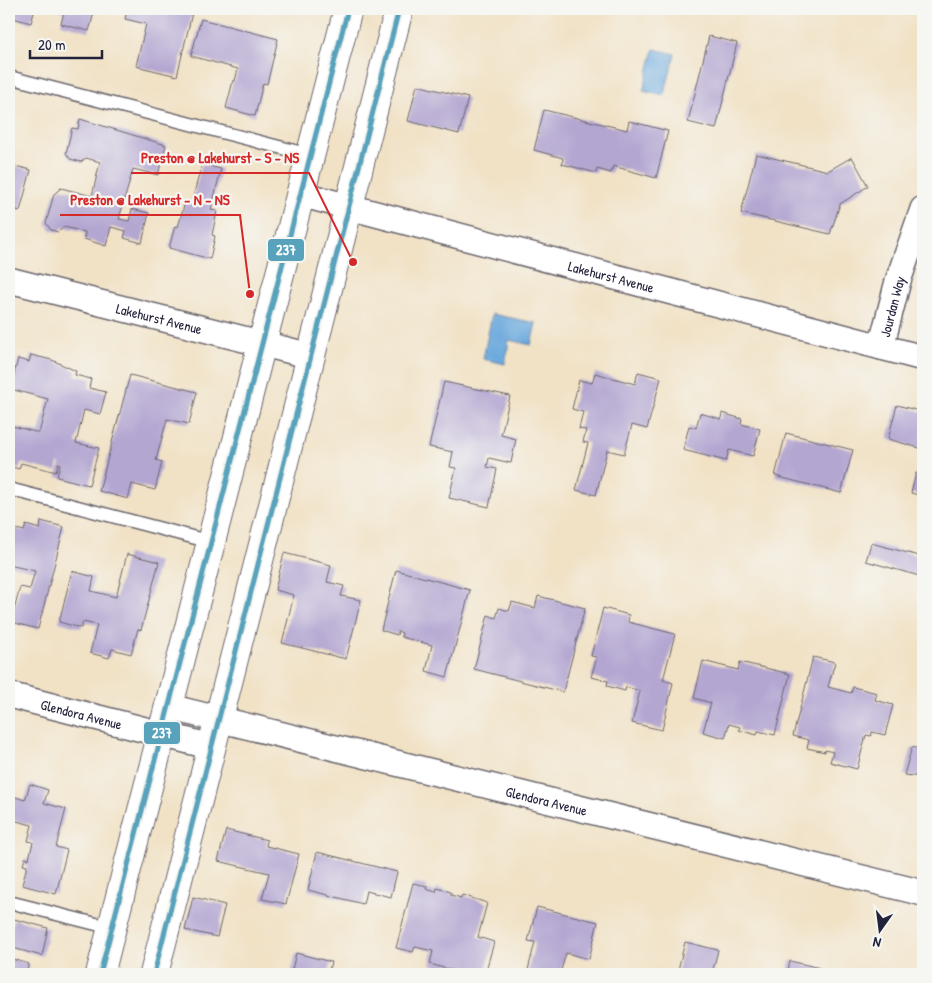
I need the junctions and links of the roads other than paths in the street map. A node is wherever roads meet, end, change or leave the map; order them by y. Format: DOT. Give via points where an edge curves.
graph roads {
  1 [pos="348,9"];
  2 [pos="399,9"];
  3 [pos="9,77"];
  4 [pos="310,155"];
  5 [pos="300,194"];
  6 [pos="349,207"];
  7 [pos="923,209"];
  8 [pos="9,280"];
  9 [pos="262,344"];
  10 [pos="882,347"];
  11 [pos="311,356"];
  12 [pos="923,358"];
  13 [pos="9,489"];
  14 [pos="211,542"];
  15 [pos="9,695"];
  16 [pos="169,707"];
  17 [pos="219,719"];
  18 [pos="162,734"];
  19 [pos="212,747"];
  20 [pos="923,893"];
  21 [pos="9,902"];
  22 [pos="112,928"];
  23 [pos="100,974"];
  24 [pos="154,974"];
  1 -- 4 [label="main road"];
  2 -- 6 [label="main road"];
  3 -- 4 [label="lane"];
  4 -- 5 [label="main road"];
  5 -- 6 [label="street, Lakehurst Avenue"];
  5 -- 9 [label="main road"];
  6 -- 10 [label="street, Lakehurst Avenue"];
  6 -- 11 [label="main road"];
  7 -- 10 [label="street, Jourdan Way" via="898,281"];
  8 -- 9 [label="street, Lakehurst Avenue"];
  9 -- 11 [label="street, Lakehurst Avenue"];
  9 -- 14 [label="main road"];
  10 -- 12 [label="street, Lakehurst Avenue"];
  11 -- 17 [label="main road"];
  13 -- 14 [label="lane"];
  14 -- 16 [label="main road"];
  15 -- 18 [label="street, Glendora Avenue"];
  16 -- 17 [label="street, Glendora Avenue"];
  16 -- 18 [label="main road"];
  17 -- 19 [label="main road"];
  17 -- 20 [label="street, Glendora Avenue"];
  18 -- 19 [label="street, Glendora Avenue"];
  18 -- 22 [label="main road"];
  19 -- 24 [label="main road"];
  21 -- 22 [label="lane"];
  22 -- 23 [label="main road"];
}
